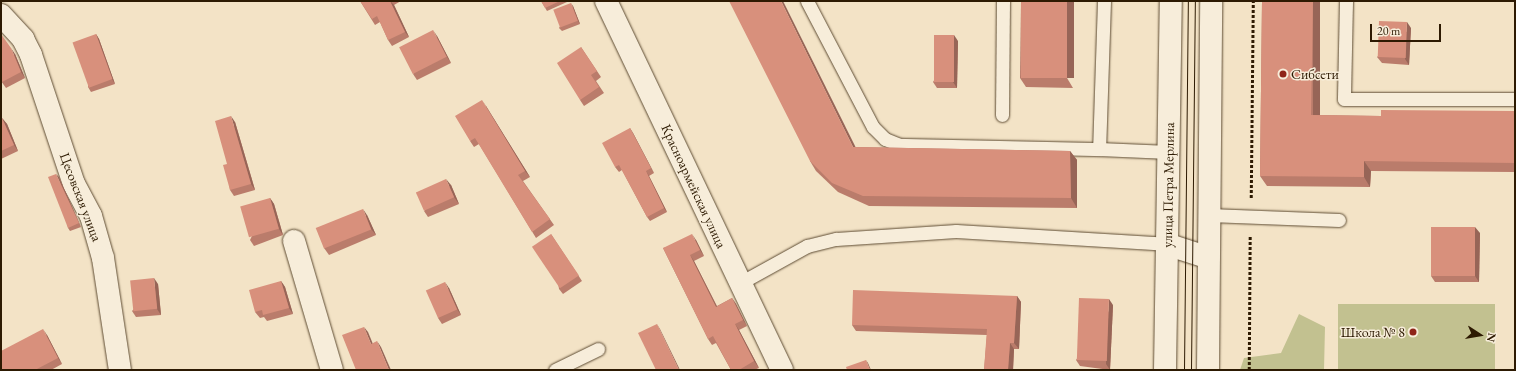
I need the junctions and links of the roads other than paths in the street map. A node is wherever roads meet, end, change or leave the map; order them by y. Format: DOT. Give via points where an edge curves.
graph roads {
  1 [pos="606,1"];
  2 [pos="806,1"];
  3 [pos="1003,1"];
  4 [pos="1104,1"];
  5 [pos="1171,1"];
  6 [pos="1211,1"];
  7 [pos="1346,1"];
  8 [pos="1,14"];
  9 [pos="1515,98"];
  10 [pos="1002,115"];
  11 [pos="1099,149"];
  12 [pos="1169,152"];
  13 [pos="1209,215"];
  14 [pos="1338,220"];
  15 [pos="294,241"];
  16 [pos="1166,244"];
  17 [pos="1209,258"];
  18 [pos="740,283"];
  19 [pos="598,349"];
  20 [pos="120,370"];
  21 [pos="332,370"];
  22 [pos="555,370"];
  23 [pos="782,370"];
  24 [pos="1165,370"];
  25 [pos="1208,370"];
  1 -- 18 [label="street, Красноармейская улица"];
  2 -- 11 [label="lane" via="873,127 885,139 900,145"];
  3 -- 10 [label="lane"];
  4 -- 11 [label="lane"];
  5 -- 12 [label="street, улица Петра Мерлина"];
  6 -- 13 [label="street"];
  7 -- 9 [label="lane" via="1344,98"];
  8 -- 20 [label="street, Цесовская улица" via="23,39 31,55 74,184 92,216 103,258"];
  11 -- 12 [label="lane"];
  12 -- 16 [label="street, улица Петра Мерлина"];
  13 -- 14 [label="lane"];
  13 -- 17 [label="street"];
  15 -- 21 [label="street"];
  16 -- 17 [label="street"];
  16 -- 18 [label="lane" via="956,231 836,239 807,246"];
  16 -- 24 [label="street, улица Петра Мерлина"];
  17 -- 25 [label="street"];
  18 -- 23 [label="street, Красноармейская улица"];
  19 -- 22 [label="lane"];
}
